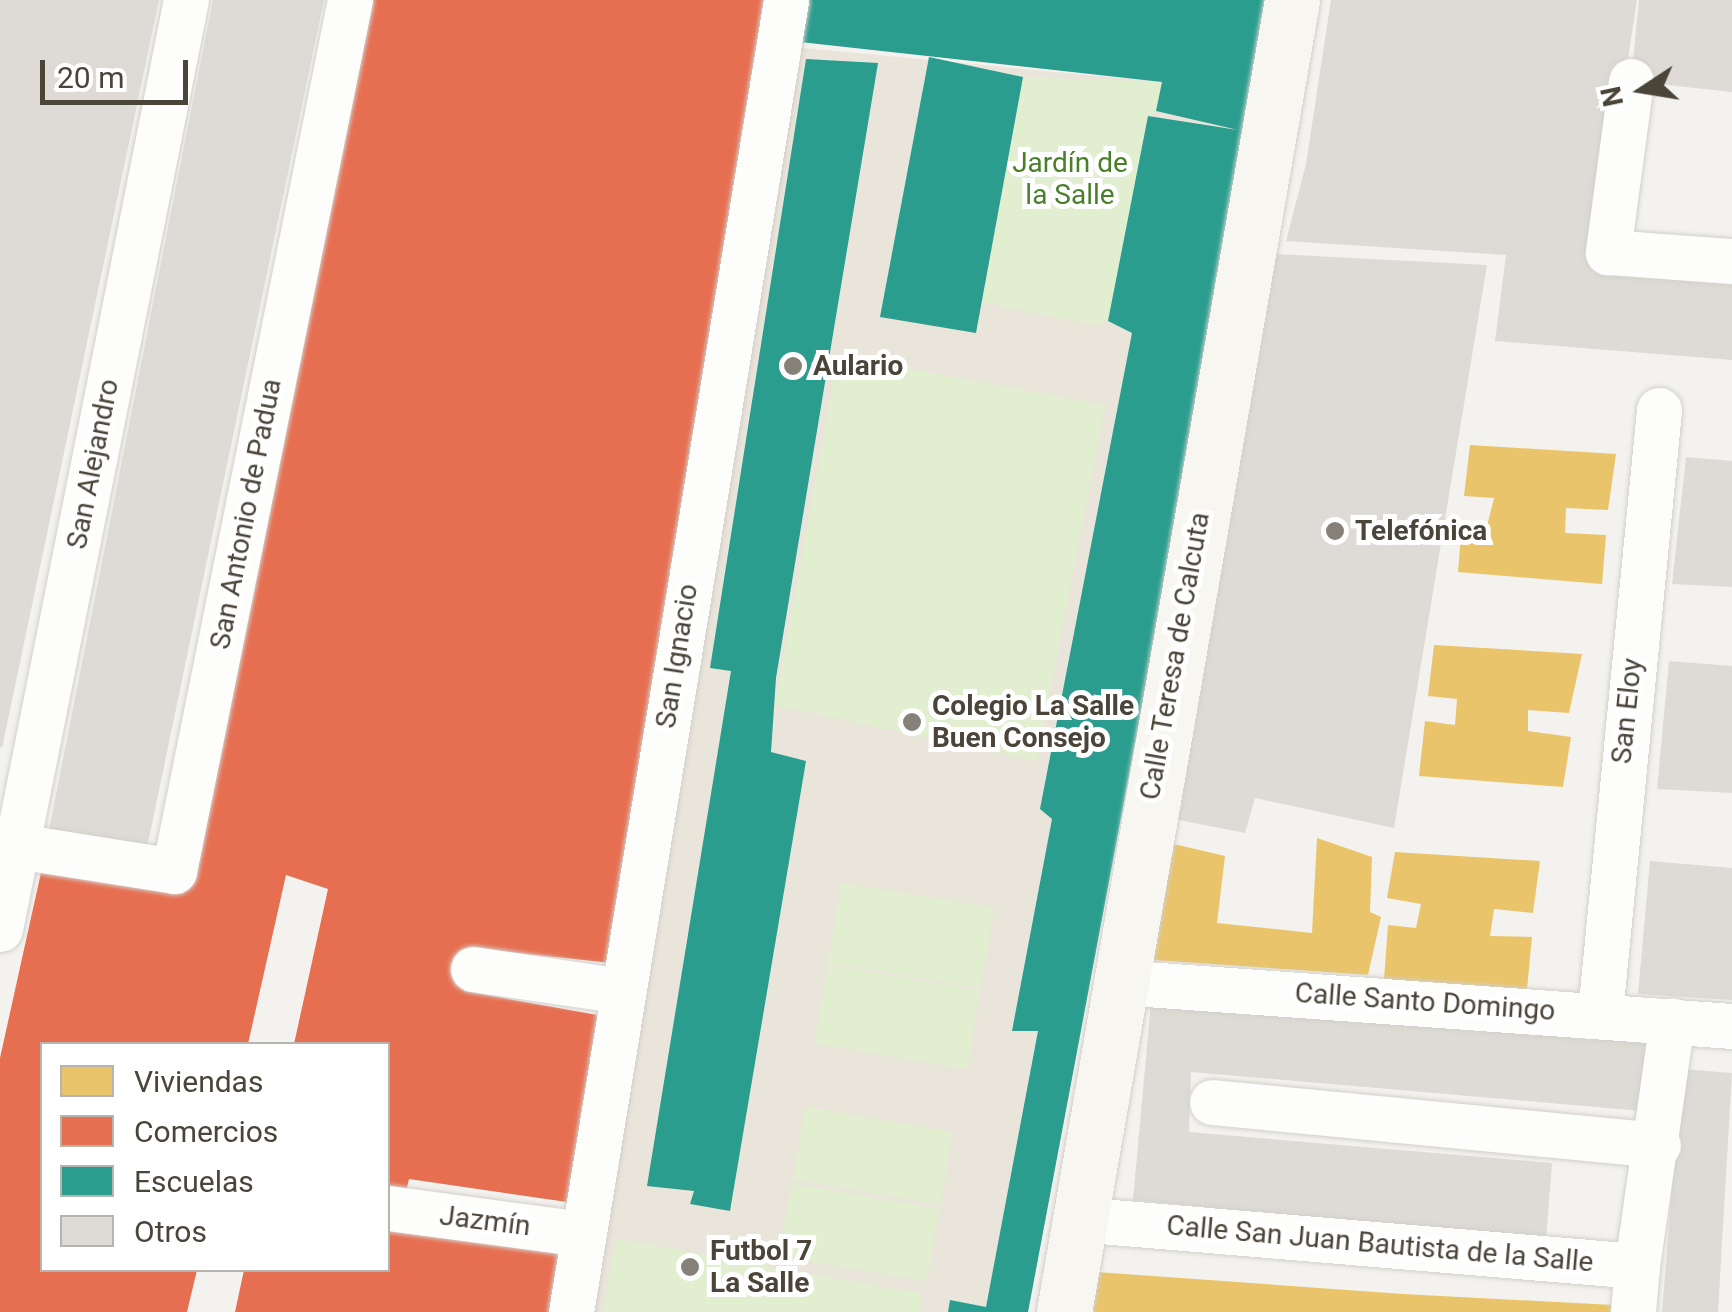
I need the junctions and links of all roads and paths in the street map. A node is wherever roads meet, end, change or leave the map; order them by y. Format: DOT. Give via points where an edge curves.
graph roads {
  1 [pos="186,0"];
  2 [pos="350,0"];
  3 [pos="786,0"];
  4 [pos="1292,0"];
  5 [pos="1630,82"];
  6 [pos="1732,261"];
  7 [pos="1658,410"];
  8 [pos="17,846"];
  9 [pos="0,929"];
  10 [pos="474,969"];
  11 [pos="1118,982"];
  12 [pos="622,991"];
  13 [pos="1600,1013"];
  14 [pos="1672,1020"];
  15 [pos="1732,1026"];
  16 [pos="1212,1102"];
  17 [pos="1658,1145"];
  18 [pos="390,1208"];
  19 [pos="1077,1219"];
  20 [pos="584,1234"];
  21 [pos="1636,1266"];
  22 [pos="571,1312"];
  23 [pos="1064,1312"];
  24 [pos="1633,1312"];
  1 -- 8 [label="street, San Alejandro"];
  2 -- 8 [label="street, San Antonio de Padua" via="174,872"];
  3 -- 12 [label="street, San Ignacio"];
  4 -- 11 [label="street, Calle Teresa de Calcuta"];
  5 -- 6 [label="street" via="1608,252"];
  7 -- 13 [label="street, San Eloy"];
  8 -- 9 [label="street, San Alejandro"];
  10 -- 12 [label="street"];
  11 -- 13 [label="street, Calle Santo Domingo"];
  11 -- 19 [label="street, Calle Teresa de Calcuta"];
  12 -- 20 [label="street, San Ignacio"];
  13 -- 14 [label="street, Calle Santo Domingo"];
  14 -- 15 [label="street, Calle Santo Domingo"];
  14 -- 17 [label="street"];
  16 -- 17 [label="street"];
  17 -- 21 [label="street"];
  18 -- 20 [label="street, Jazmín"];
  19 -- 21 [label="street, Calle San Juan Bautista de la Salle"];
  19 -- 23 [label="street, Calle Teresa de Calcuta"];
  20 -- 22 [label="street, San Ignacio"];
  21 -- 24 [label="street"];
}
